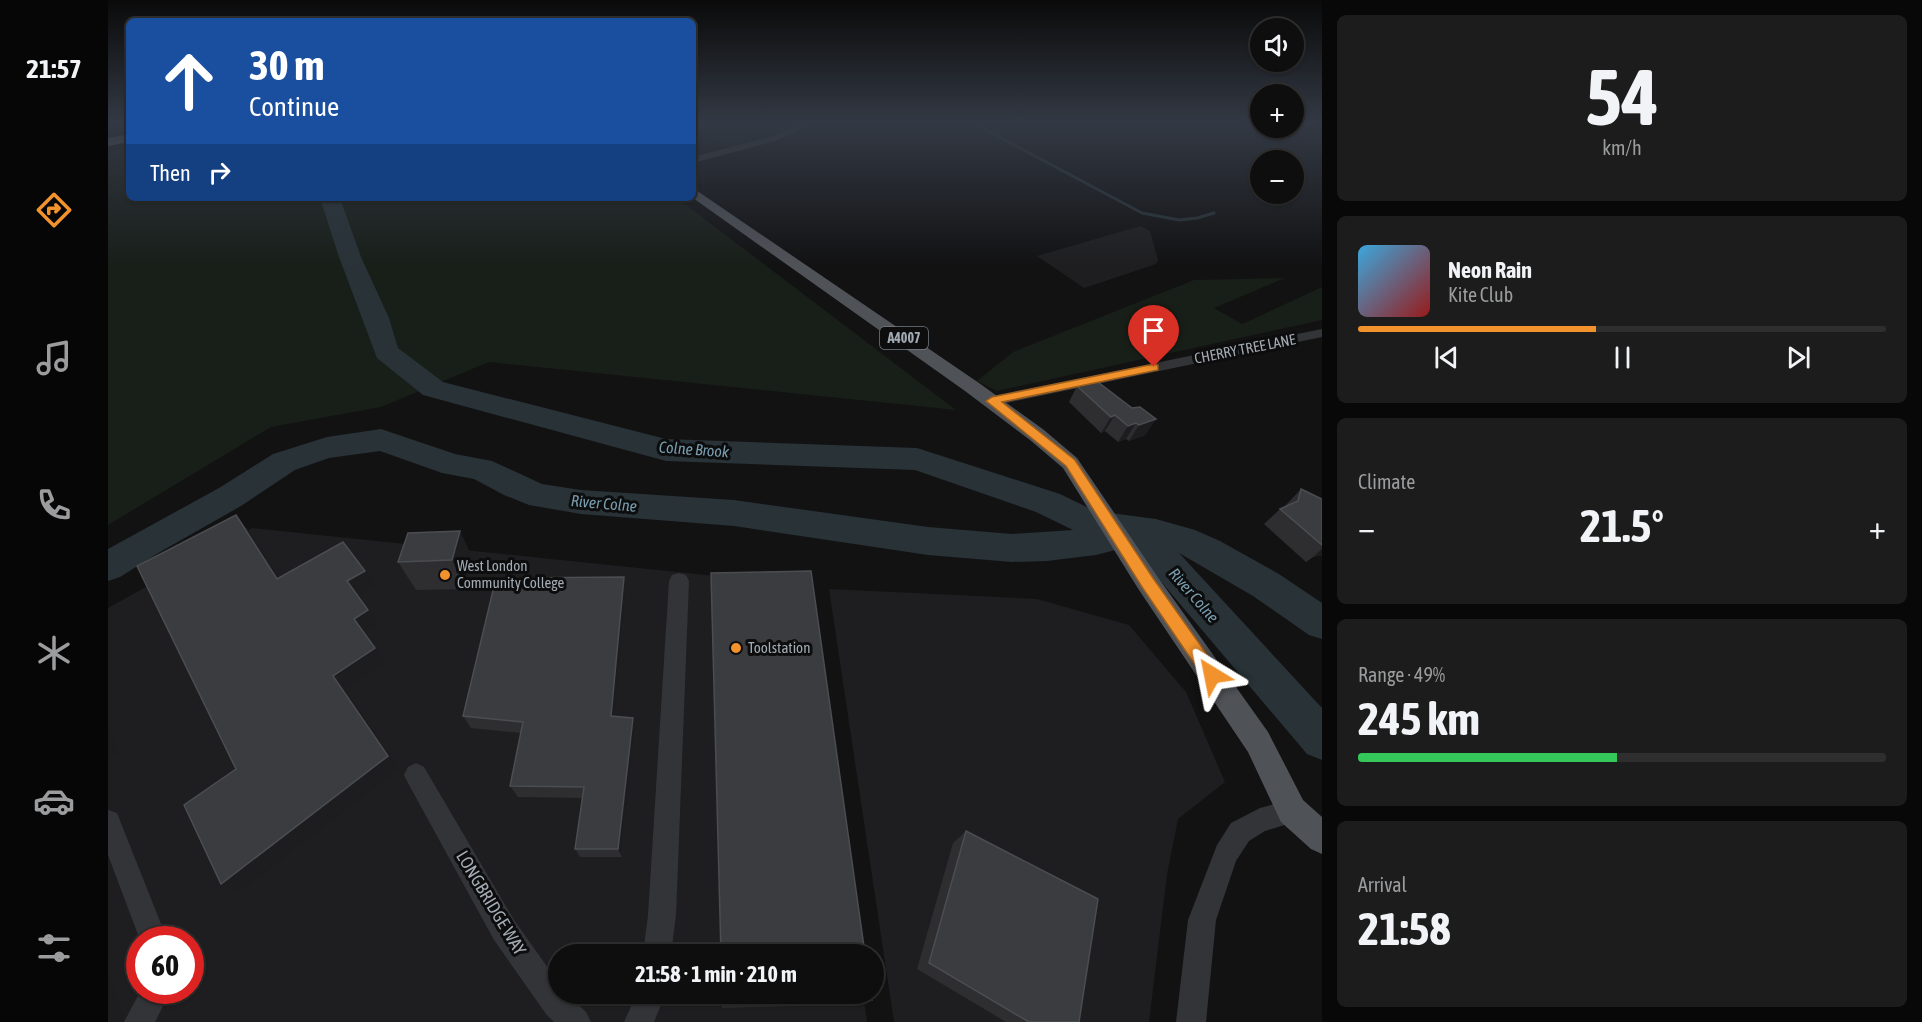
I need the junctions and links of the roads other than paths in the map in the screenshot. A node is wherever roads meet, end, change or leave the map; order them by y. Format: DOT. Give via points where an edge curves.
graph roads {
  1 [pos="696,194"];
  2 [pos="1322,333"];
  3 [pos="992,401"];
  4 [pos="679,581"];
  5 [pos="416,775"];
  6 [pos="1292,811"];
  7 [pos="108,822"];
  8 [pos="1322,838"];
  9 [pos="148,926"];
  10 [pos="658,944"];
  11 [pos="149,1004"];
  12 [pos="647,1004"];
  13 [pos="139,1022"];
  14 [pos="576,1022"];
  15 [pos="639,1022"];
  16 [pos="1191,1022"];
  1 -- 3 [label="main road, A4007"];
  2 -- 3 [label="street, CHERRY TREE LANE"];
  3 -- 6 [label="main road, A4007" via="1071,463 1258,742"];
  4 -- 10 [label="street"];
  5 -- 14 [label="street, LONGBRIDGE WAY" via="504,930 556,1004"];
  6 -- 8 [label="main road, A4007"];
  6 -- 16 [label="street" via="1260,820 1240,832 1226,854 1202,920"];
  7 -- 9 [label="street"];
  11 -- 13 [label="street"];
  12 -- 15 [label="street"];
}
